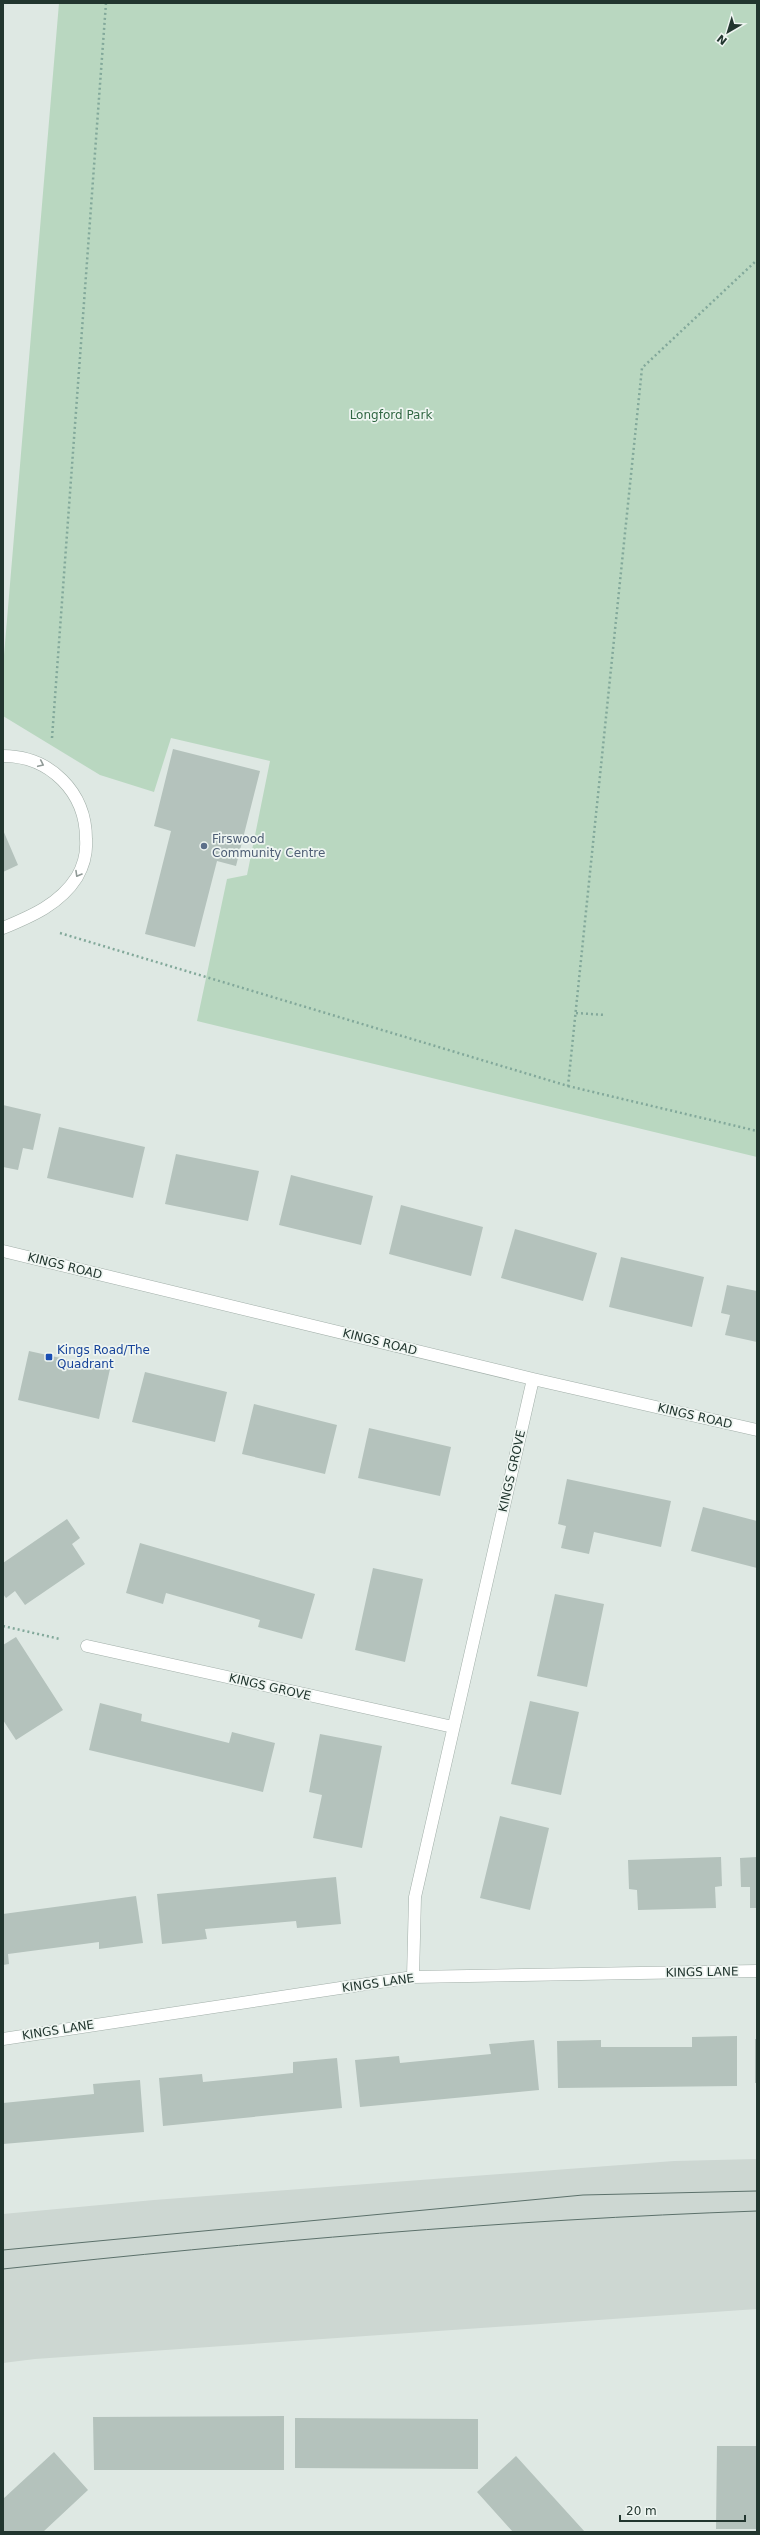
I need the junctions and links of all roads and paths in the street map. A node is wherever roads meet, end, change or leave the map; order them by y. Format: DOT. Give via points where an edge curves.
graph roads {
  1 [pos="106,3"];
  2 [pos="757,260"];
  3 [pos="3,756"];
  4 [pos="50,769"];
  5 [pos="20,921"];
  6 [pos="3,928"];
  7 [pos="576,1013"];
  8 [pos="605,1015"];
  9 [pos="568,1086"];
  10 [pos="757,1131"];
  11 [pos="3,1251"];
  12 [pos="533,1379"];
  13 [pos="757,1430"];
  14 [pos="3,1626"];
  15 [pos="87,1646"];
  16 [pos="453,1727"];
  17 [pos="757,1972"];
  18 [pos="413,1977"];
  19 [pos="3,2039"];
  1 -- 4 [label="path"];
  2 -- 7 [label="path" via="642,368"];
  3 -- 4 [label="street, one-way" via="32,760"];
  4 -- 5 [label="street, one-way" via="64,779 82,810 86,827 84,862 77,877 53,904"];
  5 -- 6 [label="street"];
  5 -- 9 [label="path"];
  7 -- 8 [label="path"];
  7 -- 9 [label="path"];
  9 -- 10 [label="path"];
  11 -- 12 [label="street, KINGS ROAD"];
  12 -- 13 [label="street, KINGS ROAD"];
  12 -- 16 [label="street, KINGS GROVE"];
  14 -- 15 [label="path"];
  15 -- 16 [label="street, KINGS GROVE"];
  16 -- 18 [label="street, KINGS GROVE" via="415,1897"];
  17 -- 18 [label="street, KINGS LANE"];
  18 -- 19 [label="street, KINGS LANE"];
}
